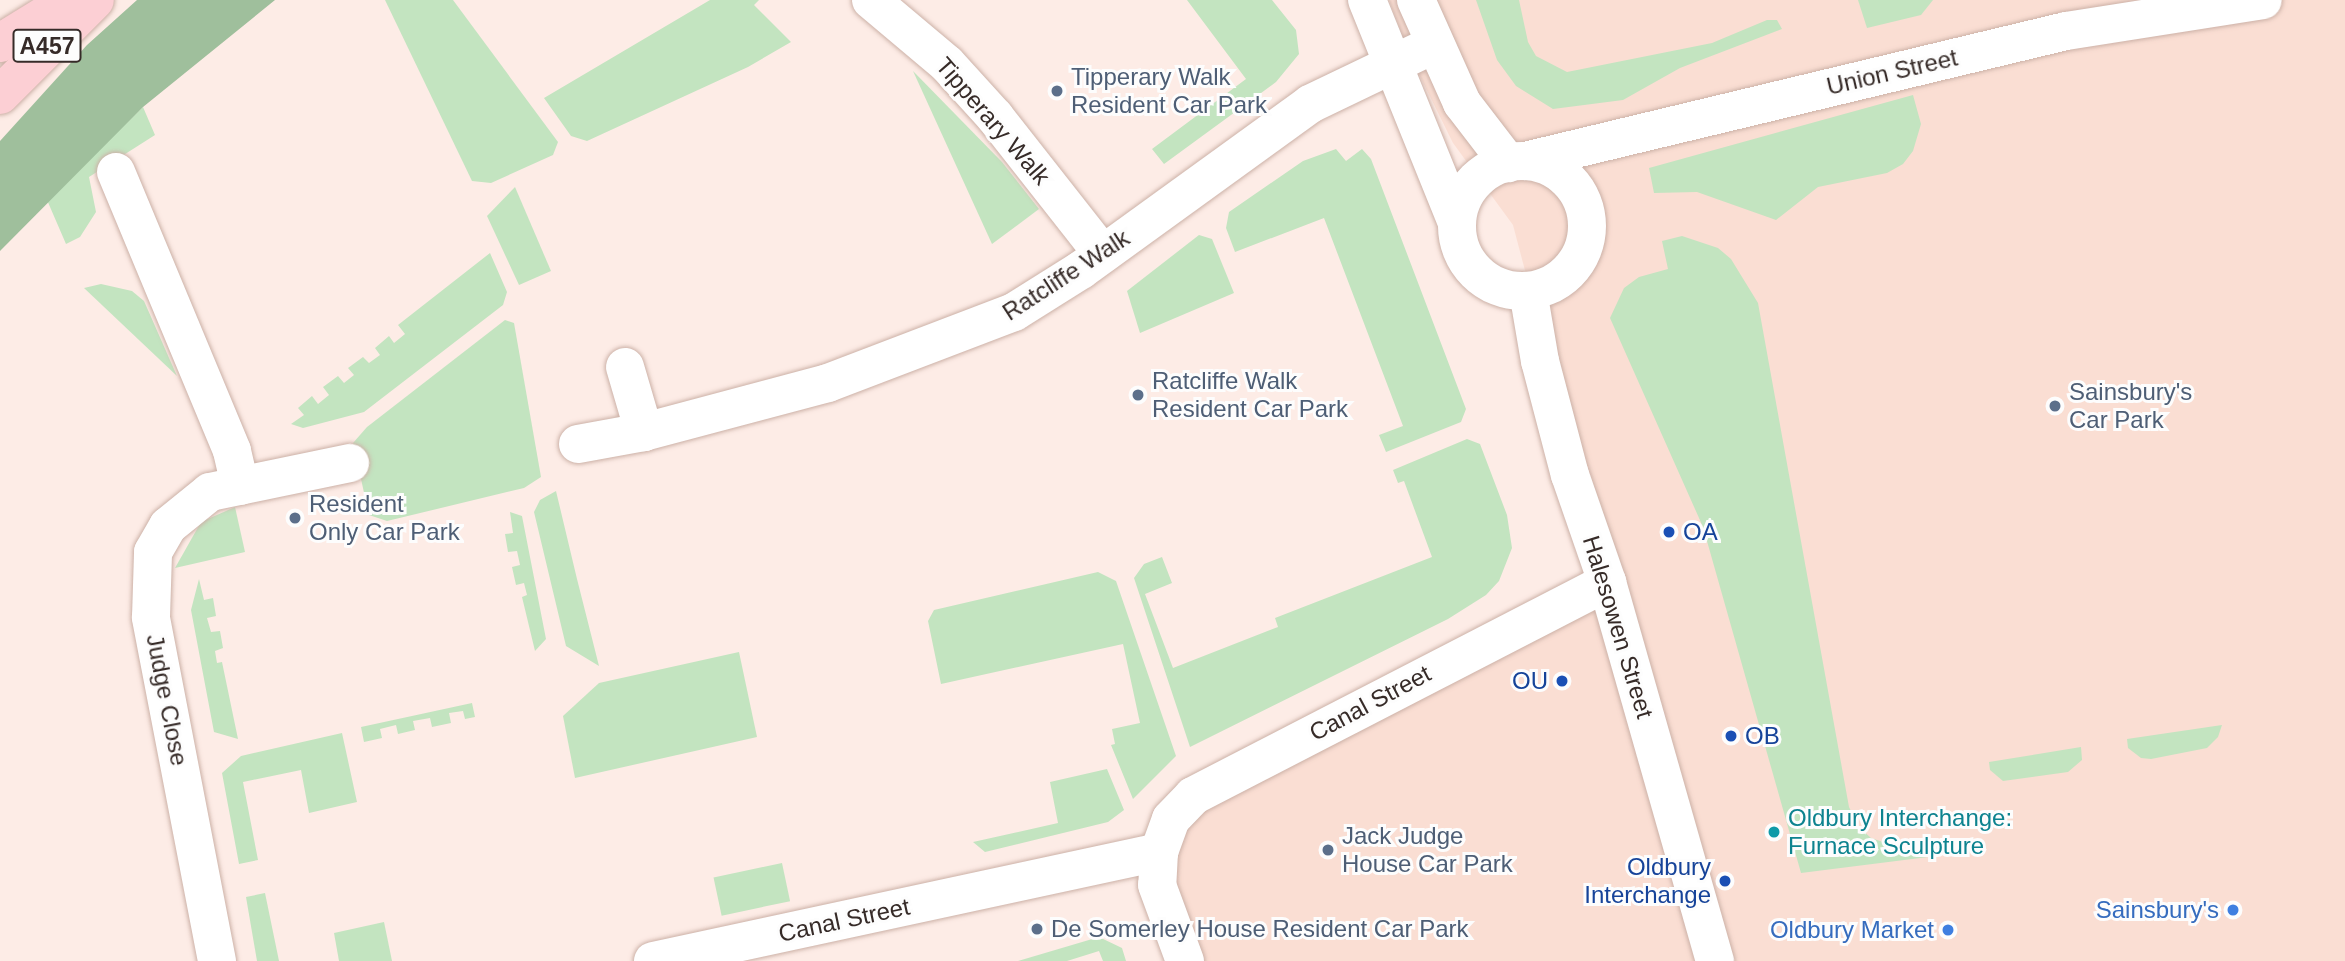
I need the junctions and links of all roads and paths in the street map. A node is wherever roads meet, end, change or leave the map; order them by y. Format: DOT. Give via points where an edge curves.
graph roads {
  1 [pos="70,0"];
  2 [pos="96,0"];
  3 [pos="871,0"];
  4 [pos="1367,0"];
  5 [pos="1416,0"];
  6 [pos="2263,0"];
  7 [pos="0,43"];
  8 [pos="1433,45"];
  9 [pos="1389,63"];
  10 [pos="0,95"];
  11 [pos="1516,162"];
  12 [pos="116,172"];
  13 [pos="1457,223"];
  14 [pos="1103,254"];
  15 [pos="1528,291"];
  16 [pos="625,367"];
  17 [pos="644,432"];
  18 [pos="579,444"];
  19 [pos="350,463"];
  20 [pos="240,486"];
  21 [pos="1607,582"];
  22 [pos="1159,852"];
  23 [pos="217,961"];
  24 [pos="653,961"];
  25 [pos="1185,961"];
  26 [pos="1715,961"];
  1 -- 7 [label="main road"];
  2 -- 10 [label="main road, A457"];
  3 -- 14 [label="street, Tipperary Walk" via="955,73"];
  4 -- 9 [label="street"];
  5 -- 8 [label="street"];
  6 -- 11 [label="street, Union Street" via="2066,31"];
  8 -- 9 [label="street, Ratcliffe Walk"];
  8 -- 11 [label="street" via="1462,103"];
  9 -- 13 [label="street"];
  9 -- 14 [label="street, Ratcliffe Walk" via="1310,104"];
  11 -- 13 [label="street" via="1482,174 1468,189"];
  11 -- 15 [label="street" via="1563,175 1574,186 1587,226 1583,248 1567,273 1549,286"];
  12 -- 20 [label="street" via="232,451"];
  13 -- 15 [label="street" via="1461,250 1475,271 1496,286"];
  14 -- 17 [label="street, Ratcliffe Walk" via="1014,312 945,342 828,383"];
  15 -- 21 [label="street, Halesowen Street" via="1540,361 1570,475"];
  16 -- 17 [label="street"];
  17 -- 18 [label="street, Ratcliffe Walk"];
  19 -- 20 [label="street, Judge Close"];
  20 -- 23 [label="street, Judge Close" via="210,492 168,526 153,552 152,571 151,617"];
  21 -- 22 [label="street, Canal Street" via="1193,796 1171,820"];
  21 -- 26 [label="street, Halesowen Street"];
  22 -- 24 [label="street, Canal Street"];
  22 -- 25 [label="street, Canal Street" via="1157,885"];
}
